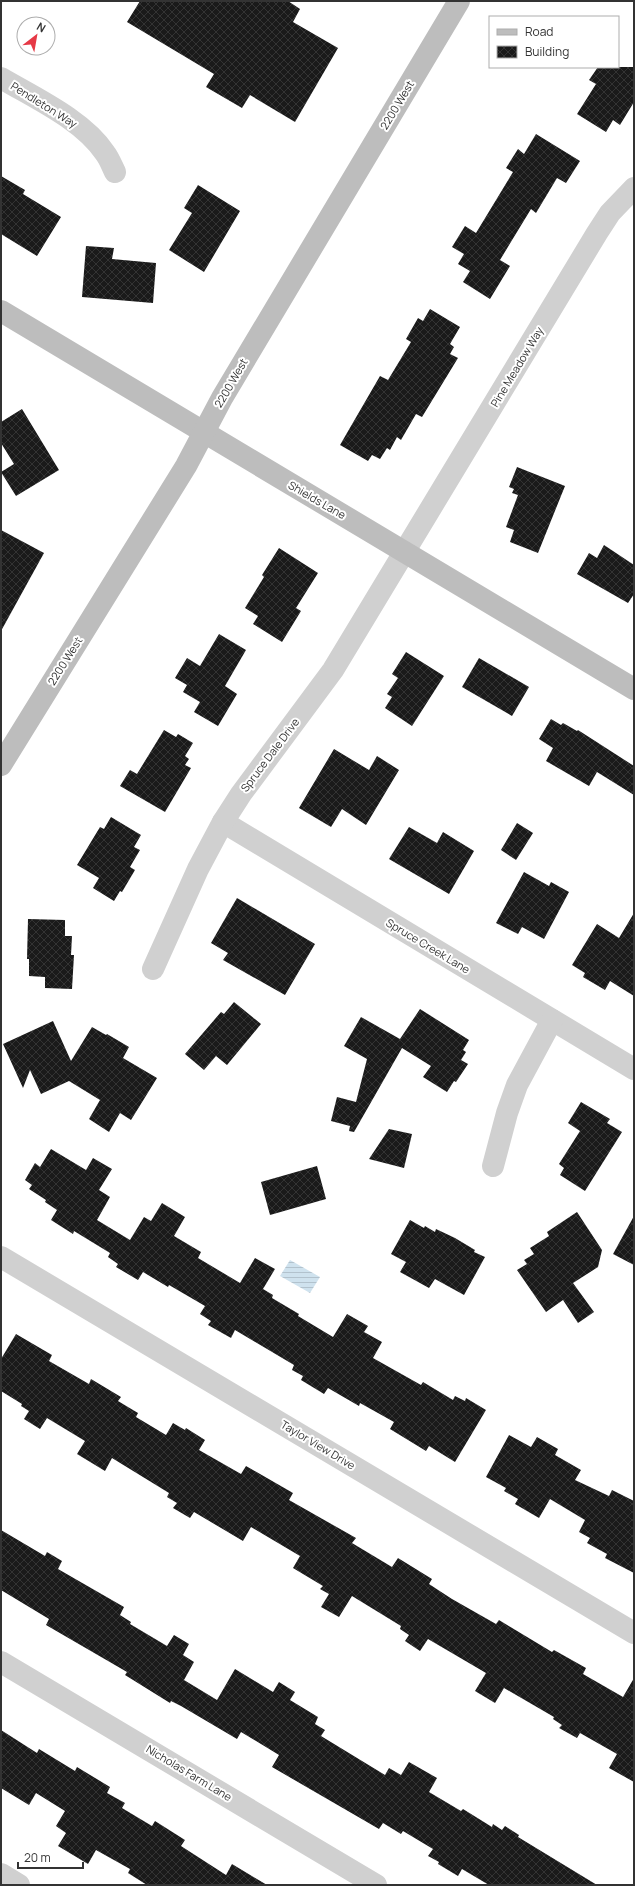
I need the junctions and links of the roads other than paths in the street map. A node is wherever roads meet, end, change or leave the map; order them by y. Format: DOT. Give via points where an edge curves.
graph roads {
  1 [pos="459,1"];
  2 [pos="1,78"];
  3 [pos="114,172"];
  4 [pos="634,188"];
  5 [pos="1,311"];
  6 [pos="203,433"];
  7 [pos="405,551"];
  8 [pos="634,689"];
  9 [pos="1,765"];
  10 [pos="223,822"];
  11 [pos="153,969"];
  12 [pos="552,1020"];
  13 [pos="634,1069"];
  14 [pos="493,1166"];
  15 [pos="1,1257"];
  16 [pos="634,1633"];
  17 [pos="1,1662"];
  18 [pos="1,1874"];
  19 [pos="19,1885"];
  20 [pos="376,1885"];
  1 -- 6 [label="street, 2200 West"];
  2 -- 3 [label="street, Pendleton Way" via="76,123 105,153"];
  4 -- 7 [label="street, Pine Meadow Way" via="610,213 597,233"];
  5 -- 6 [label="street, Shields Lane"];
  6 -- 7 [label="street, Shields Lane"];
  6 -- 9 [label="street, 2200 West" via="186,466"];
  7 -- 8 [label="street, Shields Lane"];
  7 -- 10 [label="street, Spruce Dale Drive" via="334,670"];
  10 -- 11 [label="street, Spruce Dale Drive" via="198,869"];
  10 -- 12 [label="street, Spruce Creek Lane"];
  12 -- 13 [label="street, Spruce Creek Lane"];
  12 -- 14 [label="street" via="514,1092"];
  15 -- 16 [label="street, Taylor View Drive"];
  17 -- 20 [label="street, Nicholas Farm Lane"];
  18 -- 19 [label="street"];
}
